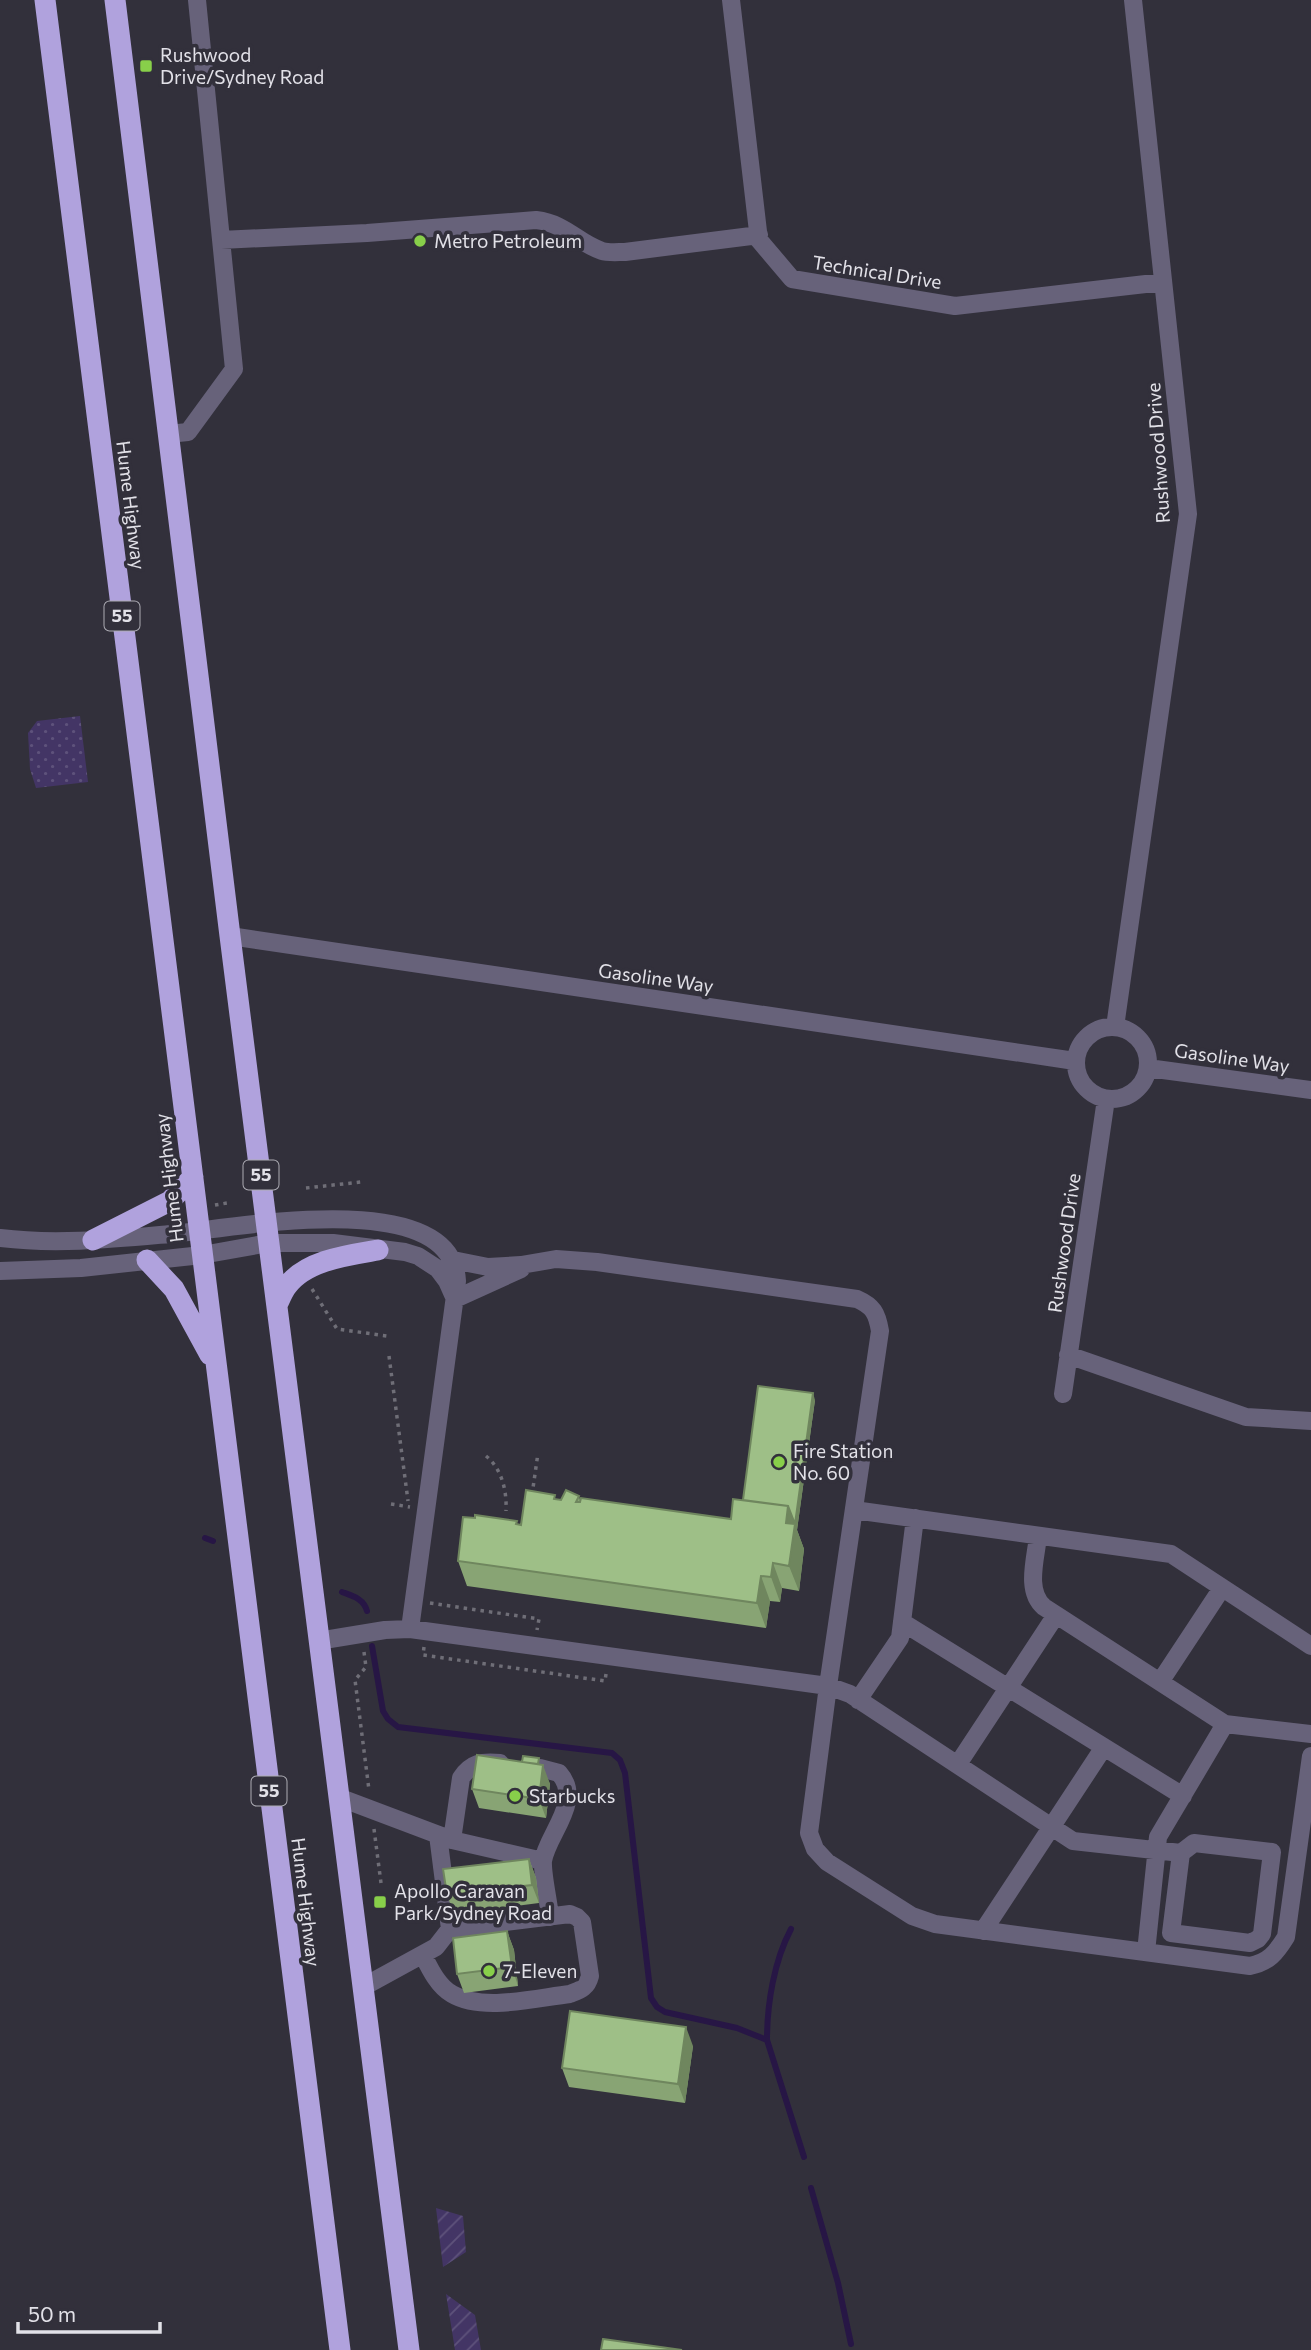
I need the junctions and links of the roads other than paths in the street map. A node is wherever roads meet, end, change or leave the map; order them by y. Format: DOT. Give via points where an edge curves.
graph roads {
  1 [pos="45,0"];
  2 [pos="115,0"];
  3 [pos="197,0"];
  4 [pos="731,0"];
  5 [pos="1133,0"];
  6 [pos="759,235"];
  7 [pos="221,240"];
  8 [pos="1163,282"];
  9 [pos="168,435"];
  10 [pos="230,936"];
  11 [pos="1115,1027"];
  12 [pos="1075,1061"];
  13 [pos="1148,1068"];
  14 [pos="1311,1090"];
  15 [pos="1106,1099"];
  16 [pos="192,1177"];
  17 [pos="199,1231"];
  18 [pos="268,1233"];
  19 [pos="0,1238"];
  20 [pos="93,1240"];
  21 [pos="378,1250"];
  22 [pos="202,1255"];
  23 [pos="147,1260"];
  24 [pos="453,1260"];
  25 [pos="540,1261"];
  26 [pos="0,1271"];
  27 [pos="455,1299"];
  28 [pos="277,1305"];
  29 [pos="1068,1355"];
  30 [pos="215,1362"];
  31 [pos="1063,1394"];
  32 [pos="1311,1421"];
  33 [pos="854,1510"];
  34 [pos="915,1518"];
  35 [pos="1038,1535"];
  36 [pos="1222,1588"];
  37 [pos="1056,1615"];
  38 [pos="902,1622"];
  39 [pos="410,1629"];
  40 [pos="318,1641"];
  41 [pos="1311,1646"];
  42 [pos="1160,1682"];
  43 [pos="828,1686"];
  44 [pos="1008,1688"];
  45 [pos="859,1700"];
  46 [pos="1225,1724"];
  47 [pos="1311,1734"];
  48 [pos="1104,1747"];
  49 [pos="1311,1756"];
  50 [pos="513,1764"];
  51 [pos="958,1764"];
  52 [pos="540,1768"];
  53 [pos="1183,1796"];
  54 [pos="338,1797"];
  55 [pos="1052,1827"];
  56 [pos="445,1838"];
  57 [pos="1156,1850"];
  58 [pos="1181,1853"];
  59 [pos="543,1861"];
  60 [pos="550,1917"];
  61 [pos="450,1929"];
  62 [pos="983,1931"];
  63 [pos="1146,1952"];
  64 [pos="423,1955"];
  65 [pos="363,1987"];
  66 [pos="340,2350"];
  67 [pos="409,2350"];
  1 -- 16 [label="highway, Hume Highway / 55"];
  2 -- 9 [label="highway, 55"];
  3 -- 7 [label="street"];
  4 -- 6 [label="street, Technical Drive"];
  5 -- 8 [label="street, Rushwood Drive"];
  6 -- 7 [label="street" via="604,252 563,227 536,220"];
  6 -- 8 [label="street, Technical Drive" via="792,279 955,306"];
  7 -- 9 [label="street" via="234,369 188,432"];
  8 -- 11 [label="street, Rushwood Drive" via="1188,514"];
  9 -- 10 [label="highway, 55"];
  10 -- 12 [label="street, Gasoline Way"];
  10 -- 18 [label="highway, 55"];
  11 -- 12 [label="street" via="1093,1032 1078,1049"];
  11 -- 13 [label="street" via="1144,1045"];
  12 -- 15 [label="street" via="1080,1082"];
  13 -- 14 [label="street, Gasoline Way"];
  13 -- 15 [label="street" via="1145,1079 1129,1095"];
  15 -- 29 [label="street, Rushwood Drive"];
  16 -- 17 [label="highway, Hume Highway / 55"];
  16 -- 20 [label="highway" via="170,1201"];
  17 -- 18 [label="street"];
  17 -- 20 [label="street"];
  17 -- 22 [label="highway, Hume Highway / 55"];
  18 -- 21 [label="street"];
  18 -- 22 [label="street"];
  18 -- 24 [label="street" via="339,1219 396,1226 427,1235"];
  18 -- 28 [label="highway, 55"];
  19 -- 20 [label="street"];
  21 -- 27 [label="street" via="405,1252 428,1262 447,1282"];
  21 -- 28 [label="highway" via="305,1271 287,1286"];
  22 -- 23 [label="street"];
  22 -- 30 [label="highway, Hume Highway / 55"];
  23 -- 26 [label="street"];
  23 -- 30 [label="highway" via="174,1289"];
  24 -- 25 [label="street" via="488,1267"];
  24 -- 27 [label="street"];
  25 -- 27 [label="street"];
  25 -- 33 [label="street" via="597,1262 857,1298 872,1306 880,1331"];
  27 -- 39 [label="street"];
  28 -- 40 [label="highway, 55"];
  29 -- 31 [label="street, Rushwood Drive"];
  29 -- 32 [label="street" via="1246,1417"];
  30 -- 66 [label="highway, Hume Highway / 55"];
  33 -- 34 [label="street"];
  33 -- 43 [label="street"];
  34 -- 35 [label="street"];
  34 -- 38 [label="street"];
  35 -- 36 [label="street" via="1171,1553"];
  35 -- 37 [label="street" via="1033,1588 1036,1600"];
  36 -- 41 [label="street"];
  36 -- 42 [label="street"];
  37 -- 42 [label="street"];
  37 -- 44 [label="street"];
  38 -- 44 [label="street"];
  38 -- 45 [label="street" via="900,1638"];
  39 -- 40 [label="street"];
  39 -- 43 [label="street"];
  40 -- 54 [label="highway, 55"];
  42 -- 46 [label="street"];
  43 -- 45 [label="street"];
  43 -- 62 [label="street" via="809,1833 815,1849 827,1862 912,1916"];
  44 -- 48 [label="street"];
  44 -- 51 [label="street"];
  45 -- 51 [label="street"];
  46 -- 47 [label="street"];
  46 -- 53 [label="street"];
  48 -- 53 [label="street"];
  48 -- 55 [label="street"];
  49 -- 63 [label="street" via="1286,1937 1275,1954 1250,1966"];
  50 -- 56 [label="street" via="480,1762 466,1771"];
  51 -- 55 [label="street"];
  52 -- 59 [label="street" via="559,1773 567,1788 561,1821"];
  53 -- 57 [label="street" via="1158,1837"];
  54 -- 56 [label="street"];
  54 -- 65 [label="highway, 55"];
  55 -- 57 [label="street" via="1073,1841"];
  55 -- 62 [label="street"];
  56 -- 59 [label="street"];
  56 -- 61 [label="street"];
  57 -- 58 [label="street"];
  57 -- 63 [label="street"];
  58 -- 58 [label="street" via="1194,1843 1272,1852 1258,1939 1250,1943 1171,1933"];
  59 -- 60 [label="street"];
  60 -- 61 [label="street"];
  60 -- 64 [label="street" via="570,1914 582,1923 590,1976 588,1984 570,1994 469,2001 450,1993"];
  61 -- 64 [label="street"];
  62 -- 63 [label="street"];
  64 -- 65 [label="street"];
  65 -- 67 [label="highway, 55"];
}
